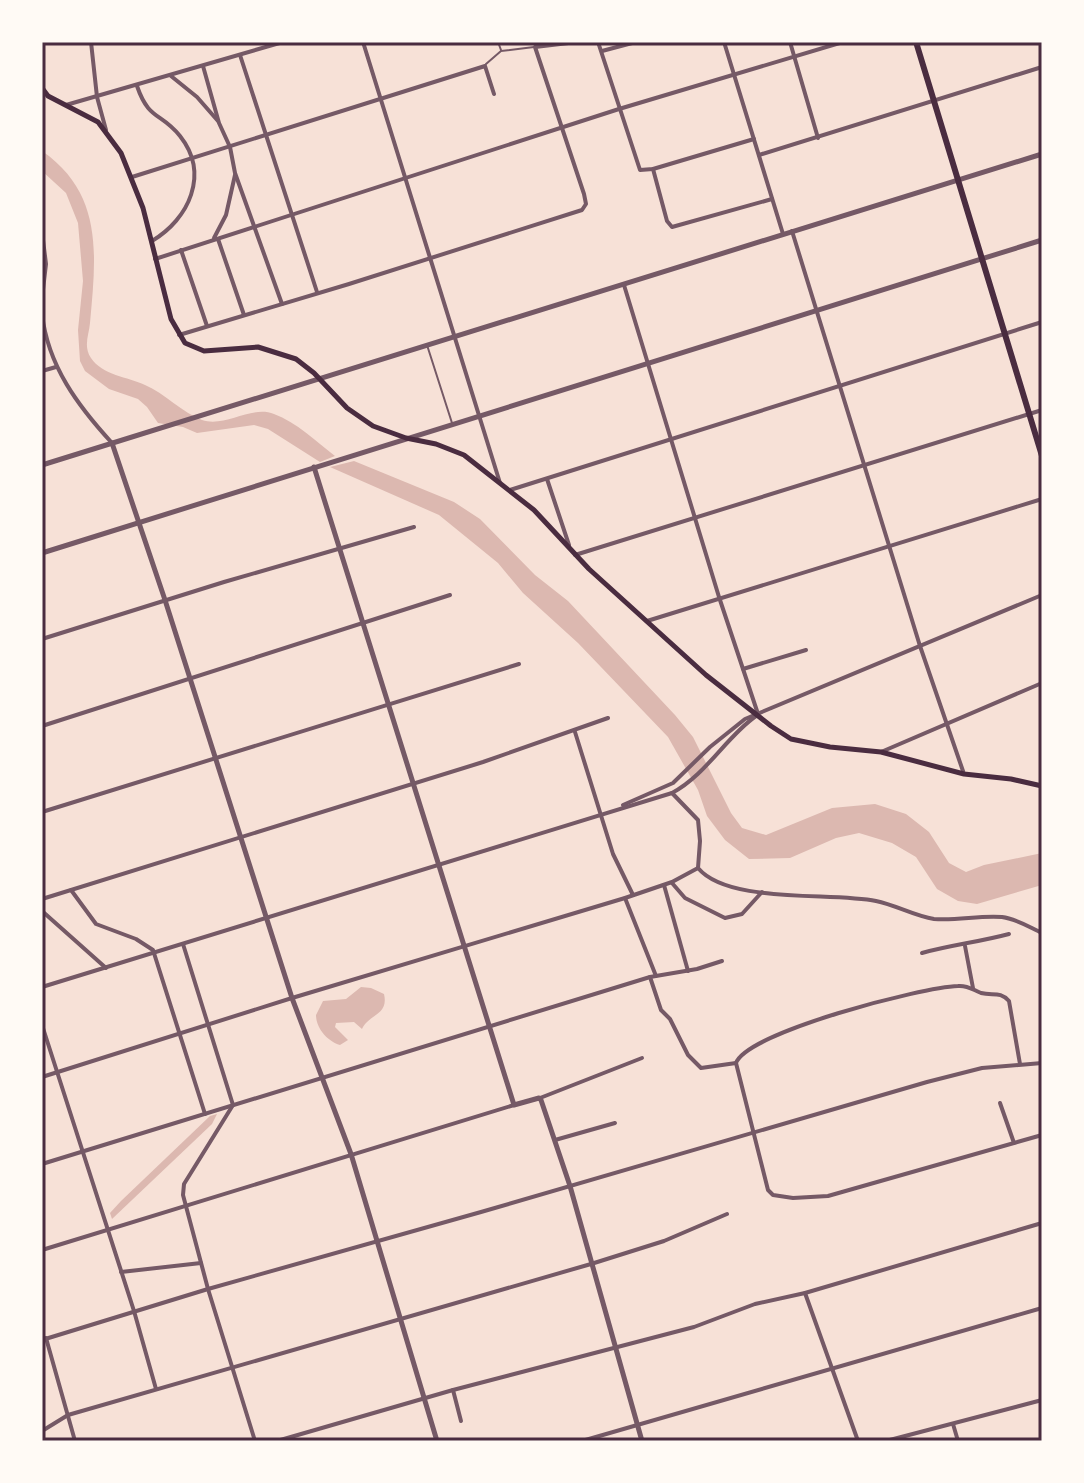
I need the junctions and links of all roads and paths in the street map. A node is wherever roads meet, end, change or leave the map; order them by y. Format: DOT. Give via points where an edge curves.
graph roads {
  1 [pos="91,42"];
  2 [pos="259,42"];
  3 [pos="283,42"];
  4 [pos="363,42"];
  5 [pos="498,42"];
  6 [pos="577,42"];
  7 [pos="598,42"];
  8 [pos="636,42"];
  9 [pos="724,42"];
  10 [pos="790,42"];
  11 [pos="843,42"];
  12 [pos="916,42"];
  13 [pos="535,47"];
  14 [pos="266,48"];
  15 [pos="501,51"];
  16 [pos="602,51"];
  17 [pos="240,55"];
  18 [pos="795,57"];
  19 [pos="203,66"];
  20 [pos="485,66"];
  21 [pos="1042,67"];
  22 [pos="735,75"];
  23 [pos="171,76"];
  24 [pos="137,86"];
  25 [pos="42,88"];
  26 [pos="494,94"];
  27 [pos="97,97"];
  28 [pos="381,99"];
  29 [pos="934,101"];
  30 [pos="66,105"];
  31 [pos="619,109"];
  32 [pos="219,123"];
  33 [pos="562,128"];
  34 [pos="106,130"];
  35 [pos="267,136"];
  36 [pos="818,138"];
  37 [pos="754,139"];
  38 [pos="230,147"];
  39 [pos="1042,154"];
  40 [pos="759,155"];
  41 [pos="192,159"];
  42 [pos="653,169"];
  43 [pos="235,173"];
  44 [pos="132,177"];
  45 [pos="406,178"];
  46 [pos="959,179"];
  47 [pos="772,199"];
  48 [pos="293,214"];
  49 [pos="256,227"];
  50 [pos="792,231"];
  51 [pos="42,232"];
  52 [pos="783,234"];
  53 [pos="215,239"];
  54 [pos="1042,240"];
  55 [pos="150,242"];
  56 [pos="181,250"];
  57 [pos="430,257"];
  58 [pos="982,258"];
  59 [pos="155,259"];
  60 [pos="623,282"];
  61 [pos="43,285"];
  62 [pos="317,293"];
  63 [pos="42,298"];
  64 [pos="282,304"];
  65 [pos="816,312"];
  66 [pos="42,314"];
  67 [pos="244,315"];
  68 [pos="1042,322"];
  69 [pos="207,326"];
  70 [pos="1007,334"];
  71 [pos="179,335"];
  72 [pos="454,336"];
  73 [pos="427,344"];
  74 [pos="648,362"];
  75 [pos="56,367"];
  76 [pos="42,371"];
  77 [pos="317,379"];
  78 [pos="840,387"];
  79 [pos="1042,410"];
  80 [pos="1030,414"];
  81 [pos="479,415"];
  82 [pos="453,424"];
  83 [pos="406,438"];
  84 [pos="672,439"];
  85 [pos="112,443"];
  86 [pos="1042,456"];
  87 [pos="42,465"];
  88 [pos="864,465"];
  89 [pos="314,467"];
  90 [pos="547,479"];
  91 [pos="500,483"];
  92 [pos="510,491"];
  93 [pos="1042,499"];
  94 [pos="695,519"];
  95 [pos="140,522"];
  96 [pos="414,527"];
  97 [pos="890,545"];
  98 [pos="569,546"];
  99 [pos="339,548"];
  100 [pos="42,553"];
  101 [pos="575,555"];
  102 [pos="450,595"];
  103 [pos="1042,595"];
  104 [pos="719,597"];
  105 [pos="165,600"];
  106 [pos="647,621"];
  107 [pos="364,624"];
  108 [pos="42,639"];
  109 [pos="920,646"];
  110 [pos="806,650"];
  111 [pos="519,664"];
  112 [pos="743,669"];
  113 [pos="189,679"];
  114 [pos="1042,683"];
  115 [pos="390,703"];
  116 [pos="758,714"];
  117 [pos="608,718"];
  118 [pos="946,723"];
  119 [pos="42,726"];
  120 [pos="575,732"];
  121 [pos="881,752"];
  122 [pos="215,758"];
  123 [pos="964,774"];
  124 [pos="414,783"];
  125 [pos="1042,786"];
  126 [pos="672,793"];
  127 [pos="619,807"];
  128 [pos="42,812"];
  129 [pos="601,813"];
  130 [pos="240,838"];
  131 [pos="439,862"];
  132 [pos="698,868"];
  133 [pos="672,882"];
  134 [pos="664,885"];
  135 [pos="71,890"];
  136 [pos="762,892"];
  137 [pos="633,895"];
  138 [pos="625,898"];
  139 [pos="42,899"];
  140 [pos="42,911"];
  141 [pos="266,917"];
  142 [pos="1042,933"];
  143 [pos="1009,934"];
  144 [pos="183,943"];
  145 [pos="464,945"];
  146 [pos="965,946"];
  147 [pos="155,952"];
  148 [pos="922,953"];
  149 [pos="722,961"];
  150 [pos="106,968"];
  151 [pos="688,971"];
  152 [pos="653,976"];
  153 [pos="42,987"];
  154 [pos="973,988"];
  155 [pos="292,998"];
  156 [pos="42,1025"];
  157 [pos="209,1025"];
  158 [pos="489,1026"];
  159 [pos="179,1034"];
  160 [pos="642,1058"];
  161 [pos="736,1063"];
  162 [pos="1042,1063"];
  163 [pos="1020,1064"];
  164 [pos="56,1073"];
  165 [pos="42,1077"];
  166 [pos="322,1080"];
  167 [pos="540,1098"];
  168 [pos="1000,1103"];
  169 [pos="233,1105"];
  170 [pos="514,1105"];
  171 [pos="205,1114"];
  172 [pos="615,1123"];
  173 [pos="755,1132"];
  174 [pos="1042,1135"];
  175 [pos="555,1140"];
  176 [pos="1014,1143"];
  177 [pos="81,1152"];
  178 [pos="351,1154"];
  179 [pos="42,1164"];
  180 [pos="570,1186"];
  181 [pos="184,1205"];
  182 [pos="727,1214"];
  183 [pos="1042,1223"];
  184 [pos="107,1229"];
  185 [pos="378,1239"];
  186 [pos="42,1250"];
  187 [pos="201,1263"];
  188 [pos="591,1264"];
  189 [pos="121,1272"];
  190 [pos="208,1289"];
  191 [pos="805,1293"];
  192 [pos="1042,1308"];
  193 [pos="134,1311"];
  194 [pos="401,1317"];
  195 [pos="44,1339"];
  196 [pos="614,1348"];
  197 [pos="231,1368"];
  198 [pos="831,1370"];
  199 [pos="156,1389"];
  200 [pos="453,1390"];
  201 [pos="425,1398"];
  202 [pos="1042,1400"];
  203 [pos="68,1415"];
  204 [pos="461,1421"];
  205 [pos="952,1423"];
  206 [pos="637,1426"];
  207 [pos="42,1431"];
  208 [pos="75,1441"];
  209 [pos="255,1441"];
  210 [pos="277,1441"];
  211 [pos="437,1441"];
  212 [pos="582,1441"];
  213 [pos="642,1441"];
  214 [pos="858,1441"];
  215 [pos="886,1441"];
  216 [pos="958,1441"];
  1 -- 27 [label="street"];
  2 -- 14 [label="street"];
  3 -- 14 [label="street"];
  4 -- 28 [label="street"];
  5 -- 15 [label="lane"];
  6 -- 13 [label="street"];
  7 -- 16 [label="street"];
  8 -- 16 [label="street"];
  9 -- 22 [label="street"];
  10 -- 18 [label="street"];
  11 -- 18 [label="street"];
  12 -- 29 [label="main road"];
  13 -- 15 [label="lane"];
  13 -- 33 [label="street"];
  14 -- 17 [label="street"];
  15 -- 20 [label="lane"];
  16 -- 31 [label="street"];
  17 -- 19 [label="street"];
  17 -- 35 [label="street"];
  18 -- 22 [label="street"];
  18 -- 36 [label="street"];
  19 -- 23 [label="street"];
  19 -- 32 [label="street"];
  20 -- 26 [label="street"];
  20 -- 28 [label="street"];
  21 -- 29 [label="street"];
  22 -- 31 [label="street"];
  22 -- 37 [label="street"];
  23 -- 24 [label="street"];
  23 -- 32 [label="street"];
  24 -- 27 [label="street"];
  24 -- 41 [label="street" via="144,105 172,127"];
  25 -- 30 [label="main road"];
  27 -- 30 [label="street"];
  27 -- 34 [label="street"];
  28 -- 35 [label="street"];
  28 -- 45 [label="street"];
  29 -- 36 [label="street"];
  29 -- 46 [label="main road"];
  30 -- 34 [label="main road"];
  31 -- 33 [label="street"];
  31 -- 42 [label="street" via="639,169"];
  32 -- 38 [label="street"];
  33 -- 45 [label="street"];
  33 -- 57 [label="street" via="586,204 582,210"];
  34 -- 44 [label="main road"];
  35 -- 38 [label="street"];
  35 -- 48 [label="street"];
  36 -- 40 [label="street"];
  37 -- 40 [label="street"];
  37 -- 42 [label="street"];
  38 -- 41 [label="street"];
  38 -- 43 [label="street"];
  39 -- 46 [label="street"];
  40 -- 47 [label="street"];
  41 -- 44 [label="street"];
  41 -- 55 [label="street" via="195,182 187,207 170,229"];
  42 -- 47 [label="street" via="672,227"];
  43 -- 49 [label="street"];
  43 -- 53 [label="street"];
  44 -- 55 [label="main road"];
  45 -- 48 [label="street"];
  45 -- 57 [label="street"];
  46 -- 50 [label="street"];
  46 -- 58 [label="main road"];
  47 -- 52 [label="street"];
  48 -- 49 [label="street"];
  48 -- 62 [label="street"];
  49 -- 53 [label="street"];
  49 -- 64 [label="street"];
  50 -- 52 [label="street"];
  50 -- 65 [label="street"];
  51 -- 61 [label="street"];
  52 -- 60 [label="street"];
  53 -- 56 [label="street"];
  53 -- 67 [label="street"];
  54 -- 58 [label="street"];
  55 -- 59 [label="main road"];
  56 -- 59 [label="street"];
  56 -- 69 [label="street"];
  57 -- 62 [label="street"];
  57 -- 72 [label="street"];
  58 -- 65 [label="street"];
  58 -- 70 [label="main road"];
  59 -- 71 [label="main road"];
  60 -- 72 [label="street"];
  60 -- 74 [label="street"];
  61 -- 63 [label="street"];
  62 -- 64 [label="street"];
  64 -- 67 [label="street"];
  65 -- 74 [label="street"];
  65 -- 78 [label="street"];
  66 -- 75 [label="street"];
  67 -- 69 [label="street"];
  68 -- 70 [label="street"];
  69 -- 71 [label="street"];
  70 -- 78 [label="street"];
  70 -- 80 [label="main road"];
  71 -- 77 [label="main road" via="204,351 258,347 279,352 296,359"];
  72 -- 73 [label="street"];
  72 -- 81 [label="street"];
  73 -- 77 [label="street"];
  73 -- 82 [label="lane"];
  74 -- 81 [label="street"];
  74 -- 84 [label="street"];
  75 -- 76 [label="street"];
  75 -- 85 [label="street"];
  77 -- 83 [label="main road" via="359,418"];
  77 -- 85 [label="street"];
  78 -- 84 [label="street"];
  78 -- 88 [label="street"];
  79 -- 80 [label="street"];
  80 -- 86 [label="main road"];
  80 -- 88 [label="street"];
  81 -- 82 [label="street"];
  81 -- 91 [label="street"];
  82 -- 83 [label="street"];
  83 -- 89 [label="street"];
  83 -- 91 [label="main road" via="464,455"];
  84 -- 90 [label="street"];
  84 -- 94 [label="street"];
  85 -- 87 [label="street"];
  85 -- 95 [label="street"];
  88 -- 94 [label="street"];
  88 -- 97 [label="street"];
  89 -- 95 [label="street"];
  89 -- 99 [label="street"];
  90 -- 92 [label="street"];
  90 -- 98 [label="street"];
  91 -- 92 [label="main road"];
  92 -- 98 [label="main road"];
  93 -- 97 [label="street"];
  94 -- 101 [label="street"];
  94 -- 104 [label="street"];
  95 -- 100 [label="street"];
  95 -- 105 [label="street"];
  96 -- 99 [label="street"];
  97 -- 104 [label="street"];
  97 -- 109 [label="street"];
  98 -- 101 [label="main road"];
  99 -- 105 [label="street"];
  99 -- 107 [label="street"];
  101 -- 106 [label="main road"];
  102 -- 107 [label="street"];
  103 -- 109 [label="street"];
  104 -- 106 [label="street"];
  104 -- 112 [label="street"];
  105 -- 108 [label="street"];
  105 -- 113 [label="street"];
  106 -- 116 [label="main road"];
  107 -- 113 [label="street"];
  107 -- 115 [label="street"];
  109 -- 116 [label="street"];
  109 -- 118 [label="street"];
  110 -- 112 [label="street"];
  111 -- 115 [label="street"];
  112 -- 116 [label="street"];
  113 -- 119 [label="street"];
  113 -- 122 [label="street"];
  114 -- 118 [label="street"];
  115 -- 122 [label="street"];
  115 -- 124 [label="street"];
  116 -- 121 [label="main road" via="791,739"];
  116 -- 126 [label="street"];
  116 -- 127 [label="street" via="745,719 665,788"];
  117 -- 120 [label="street"];
  118 -- 121 [label="street"];
  118 -- 123 [label="street"];
  120 -- 124 [label="street"];
  120 -- 129 [label="street"];
  121 -- 123 [label="main road"];
  122 -- 128 [label="street"];
  122 -- 130 [label="street"];
  123 -- 125 [label="main road"];
  124 -- 130 [label="street"];
  124 -- 131 [label="street"];
  126 -- 127 [label="street"];
  126 -- 132 [label="street" via="698,820"];
  127 -- 129 [label="street"];
  129 -- 131 [label="street"];
  129 -- 137 [label="street"];
  130 -- 135 [label="street"];
  130 -- 141 [label="street"];
  131 -- 141 [label="street"];
  131 -- 145 [label="street"];
  132 -- 133 [label="street"];
  132 -- 136 [label="street" via="713,881"];
  133 -- 134 [label="street"];
  133 -- 136 [label="street" via="685,898 725,918 742,914"];
  134 -- 137 [label="street"];
  134 -- 151 [label="street"];
  135 -- 139 [label="street"];
  135 -- 147 [label="street" via="96,924"];
  136 -- 142 [label="street" via="878,901 936,919 1002,917"];
  137 -- 138 [label="street"];
  138 -- 145 [label="street"];
  138 -- 152 [label="street"];
  140 -- 150 [label="street"];
  141 -- 144 [label="street"];
  141 -- 155 [label="street"];
  143 -- 146 [label="street"];
  144 -- 147 [label="street"];
  144 -- 157 [label="street"];
  145 -- 155 [label="street"];
  145 -- 158 [label="street"];
  146 -- 148 [label="street"];
  146 -- 154 [label="street"];
  147 -- 150 [label="street"];
  147 -- 159 [label="street"];
  149 -- 151 [label="street"];
  150 -- 153 [label="street"];
  151 -- 152 [label="street"];
  152 -- 158 [label="street"];
  152 -- 161 [label="street" via="661,1010 696,1066"];
  154 -- 161 [label="street" via="902,995 776,1034 739,1055"];
  154 -- 163 [label="street" via="1009,1001"];
  155 -- 157 [label="street"];
  155 -- 166 [label="street"];
  156 -- 164 [label="street"];
  157 -- 159 [label="street"];
  157 -- 169 [label="street"];
  158 -- 166 [label="street"];
  158 -- 170 [label="street"];
  159 -- 164 [label="street"];
  159 -- 171 [label="street"];
  160 -- 167 [label="street"];
  161 -- 173 [label="street"];
  162 -- 163 [label="street"];
  163 -- 173 [label="street" via="945,1077"];
  164 -- 165 [label="street"];
  164 -- 177 [label="street"];
  166 -- 169 [label="street"];
  166 -- 178 [label="street"];
  167 -- 170 [label="street"];
  167 -- 175 [label="street"];
  168 -- 176 [label="street"];
  169 -- 171 [label="street"];
  169 -- 181 [label="street" via="184,1184"];
  170 -- 178 [label="street"];
  171 -- 177 [label="street"];
  172 -- 175 [label="street"];
  173 -- 176 [label="street" via="769,1192 793,1198 828,1196"];
  173 -- 180 [label="street"];
  174 -- 176 [label="street"];
  175 -- 180 [label="street"];
  177 -- 179 [label="street"];
  177 -- 184 [label="street"];
  178 -- 181 [label="street"];
  178 -- 185 [label="street"];
  180 -- 185 [label="street"];
  180 -- 188 [label="street"];
  181 -- 184 [label="street"];
  181 -- 187 [label="street"];
  182 -- 188 [label="street"];
  183 -- 191 [label="street"];
  184 -- 186 [label="street"];
  184 -- 189 [label="street"];
  185 -- 190 [label="street"];
  185 -- 194 [label="street"];
  187 -- 189 [label="street"];
  187 -- 190 [label="street"];
  188 -- 194 [label="street"];
  188 -- 196 [label="street"];
  189 -- 193 [label="street"];
  190 -- 193 [label="street"];
  190 -- 197 [label="street"];
  191 -- 196 [label="street"];
  191 -- 198 [label="street"];
  192 -- 198 [label="street"];
  193 -- 195 [label="street"];
  193 -- 199 [label="street"];
  194 -- 197 [label="street"];
  194 -- 201 [label="street"];
  195 -- 203 [label="street"];
  196 -- 200 [label="street"];
  196 -- 206 [label="street"];
  197 -- 199 [label="street"];
  197 -- 209 [label="street"];
  198 -- 206 [label="street"];
  198 -- 214 [label="street"];
  199 -- 203 [label="street"];
  200 -- 201 [label="street"];
  200 -- 204 [label="street"];
  201 -- 210 [label="street"];
  201 -- 211 [label="street"];
  202 -- 205 [label="street"];
  203 -- 207 [label="street"];
  203 -- 208 [label="street"];
  205 -- 215 [label="street"];
  205 -- 216 [label="street"];
  206 -- 212 [label="street"];
  206 -- 213 [label="street"];
}
